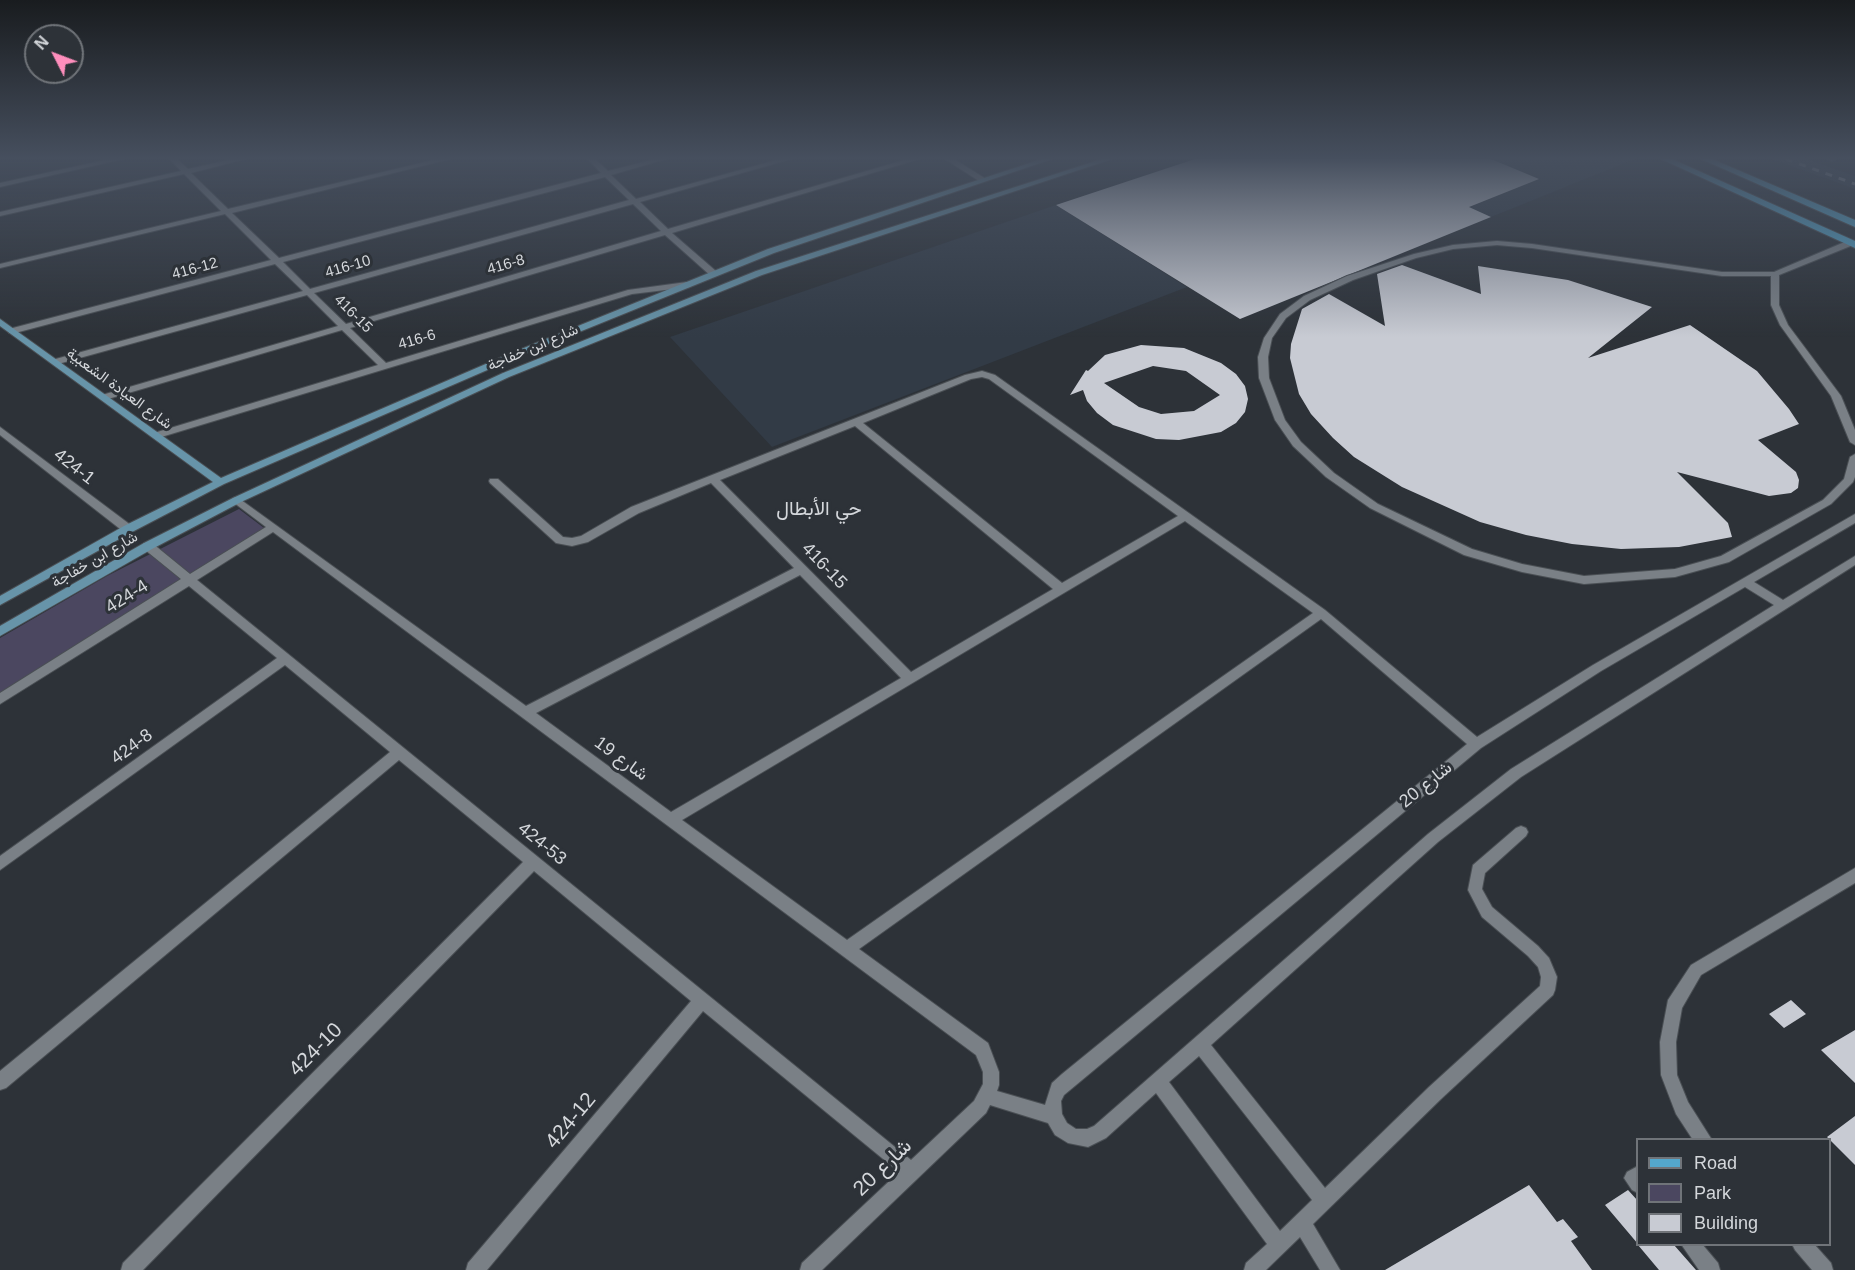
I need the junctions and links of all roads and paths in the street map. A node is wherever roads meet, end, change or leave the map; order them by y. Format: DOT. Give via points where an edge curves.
graph roads {
  1 [pos="201,218"];
  2 [pos="233,218"];
  3 [pos="439,218"];
  4 [pos="572,218"];
  5 [pos="652,218"];
  6 [pos="713,218"];
  7 [pos="870,218"];
  8 [pos="925,218"];
  9 [pos="1796,218"];
  10 [pos="666,232"];
  11 [pos="1853,244"];
  12 [pos="277,261"];
  13 [pos="0,266"];
  14 [pos="714,273"];
  15 [pos="1775,274"];
  16 [pos="687,285"];
  17 [pos="308,292"];
  18 [pos="704,295"];
  19 [pos="0,322"];
  20 [pos="344,327"];
  21 [pos="12,331"];
  22 [pos="55,362"];
  23 [pos="383,365"];
  24 [pos="105,397"];
  25 [pos="856,422"];
  26 [pos="0,430"];
  27 [pos="158,435"];
  28 [pos="1855,442"];
  29 [pos="1855,457"];
  30 [pos="713,479"];
  31 [pos="494,481"];
  32 [pos="220,482"];
  33 [pos="237,500"];
  34 [pos="1185,516"];
  35 [pos="1855,518"];
  36 [pos="273,527"];
  37 [pos="128,529"];
  38 [pos="148,546"];
  39 [pos="1855,560"];
  40 [pos="802,569"];
  41 [pos="189,580"];
  42 [pos="1745,582"];
  43 [pos="1061,589"];
  44 [pos="0,601"];
  45 [pos="1782,605"];
  46 [pos="1321,614"];
  47 [pos="0,632"];
  48 [pos="285,659"];
  49 [pos="909,678"];
  50 [pos="0,699"];
  51 [pos="526,712"];
  52 [pos="1476,744"];
  53 [pos="399,752"];
  54 [pos="672,819"];
  55 [pos="1521,832"];
  56 [pos="533,862"];
  57 [pos="0,864"];
  58 [pos="1855,875"];
  59 [pos="848,948"];
  60 [pos="702,1000"];
  61 [pos="1200,1044"];
  62 [pos="1158,1082"];
  63 [pos="0,1083"];
  64 [pos="987,1096"];
  65 [pos="1054,1116"];
  66 [pos="1698,1138"];
  67 [pos="912,1172"];
  68 [pos="1324,1201"];
  69 [pos="1302,1223"];
  70 [pos="1279,1245"];
  71 [pos="1691,1246"];
  72 [pos="1802,1246"];
  73 [pos="130,1270"];
  74 [pos="475,1270"];
  75 [pos="809,1270"];
  76 [pos="1253,1270"];
  77 [pos="1330,1270"];
  78 [pos="1712,1270"];
  79 [pos="1824,1270"];
  1 -- 13 [label="street"];
  2 -- 12 [label="street, 416-15"];
  3 -- 12 [label="street, 416-12"];
  4 -- 17 [label="street, 416-10"];
  5 -- 10 [label="street"];
  6 -- 10 [label="street, 416-8"];
  7 -- 14 [label="street, شارع ابن خفاجة"];
  8 -- 18 [label="street, شارع ابن خفاجة"];
  9 -- 11 [label="main road"];
  10 -- 14 [label="street"];
  10 -- 20 [label="street, 416-8"];
  11 -- 15 [label="street"];
  12 -- 17 [label="street, 416-15"];
  12 -- 21 [label="street, 416-12"];
  14 -- 16 [label="street, شارع ابن خفاجة"];
  15 -- 28 [label="street" via="1776,305 1784,325 1836,396"];
  15 -- 29 [label="street" via="1722,274 1497,243 1453,247 1350,278 1307,298 1283,316 1268,338 1263,357 1264,378 1280,420 1296,444 1330,475 1374,506 1468,552 1522,568 1584,579 1675,573 1725,559 1827,502 1849,480"];
  16 -- 18 [label="street"];
  16 -- 23 [label="street, 416-6" via="631,292"];
  16 -- 32 [label="street, شارع ابن خفاجة"];
  17 -- 20 [label="street, 416-15"];
  17 -- 22 [label="street, 416-10"];
  18 -- 33 [label="street, شارع ابن خفاجة" via="506,375"];
  19 -- 21 [label="street, شارع العيادة الشعبية"];
  20 -- 23 [label="street, 416-15"];
  20 -- 24 [label="street, 416-8"];
  21 -- 22 [label="street, شارع العيادة الشعبية"];
  22 -- 24 [label="street, شارع العيادة الشعبية"];
  23 -- 27 [label="street, 416-6"];
  24 -- 27 [label="street, شارع العيادة الشعبية"];
  25 -- 30 [label="street"];
  25 -- 34 [label="street" via="982,374 992,377"];
  25 -- 43 [label="street"];
  26 -- 37 [label="street, 424-1"];
  27 -- 32 [label="street, شارع العيادة الشعبية"];
  30 -- 31 [label="street" via="635,510 572,542 560,540"];
  30 -- 40 [label="street, 416-15"];
  32 -- 37 [label="street, شارع ابن خفاجة"];
  33 -- 36 [label="street, شارع 19"];
  33 -- 38 [label="street, شارع ابن خفاجة"];
  34 -- 43 [label="street"];
  34 -- 46 [label="street"];
  35 -- 42 [label="street, شارع 20"];
  36 -- 41 [label="street, 424-4"];
  36 -- 51 [label="street, شارع 19"];
  37 -- 44 [label="street, شارع ابن خفاجة"];
  38 -- 41 [label="street, 424-53"];
  38 -- 47 [label="street, شارع ابن خفاجة"];
  39 -- 45 [label="street"];
  40 -- 49 [label="street, 416-15"];
  40 -- 51 [label="street"];
  41 -- 48 [label="street, 424-53"];
  41 -- 50 [label="street, 424-4"];
  42 -- 45 [label="street"];
  42 -- 52 [label="street, شارع 20"];
  43 -- 49 [label="street"];
  45 -- 61 [label="street" via="1516,773 1433,838"];
  46 -- 52 [label="street"];
  46 -- 59 [label="street"];
  48 -- 53 [label="street, 424-53"];
  48 -- 57 [label="street, 424-8"];
  49 -- 54 [label="street"];
  51 -- 54 [label="street, شارع 19"];
  52 -- 65 [label="street, شارع 20" via="1068,1080 1053,1101"];
  53 -- 56 [label="street, 424-53"];
  53 -- 63 [label="street"];
  54 -- 59 [label="street, شارع 19"];
  55 -- 68 [label="street" via="1478,870 1475,890 1487,912 1544,963 1549,977 1547,990"];
  56 -- 60 [label="street, 424-53"];
  56 -- 73 [label="street, 424-10"];
  58 -- 66 [label="street" via="1695,970 1674,1006 1668,1042 1669,1075"];
  59 -- 64 [label="street, شارع 19" via="982,1049 991,1072"];
  60 -- 67 [label="street, 424-53"];
  60 -- 74 [label="street, 424-12"];
  61 -- 62 [label="street"];
  61 -- 68 [label="street"];
  62 -- 65 [label="street" via="1088,1138 1074,1137 1061,1129"];
  62 -- 70 [label="street"];
  64 -- 65 [label="street"];
  64 -- 67 [label="street, شارع 20"];
  67 -- 75 [label="street, شارع 20"];
  68 -- 69 [label="street"];
  69 -- 70 [label="street"];
  69 -- 77 [label="street"];
  70 -- 76 [label="street"];
  71 -- 78 [label="street"];
  72 -- 79 [label="street"];
}
